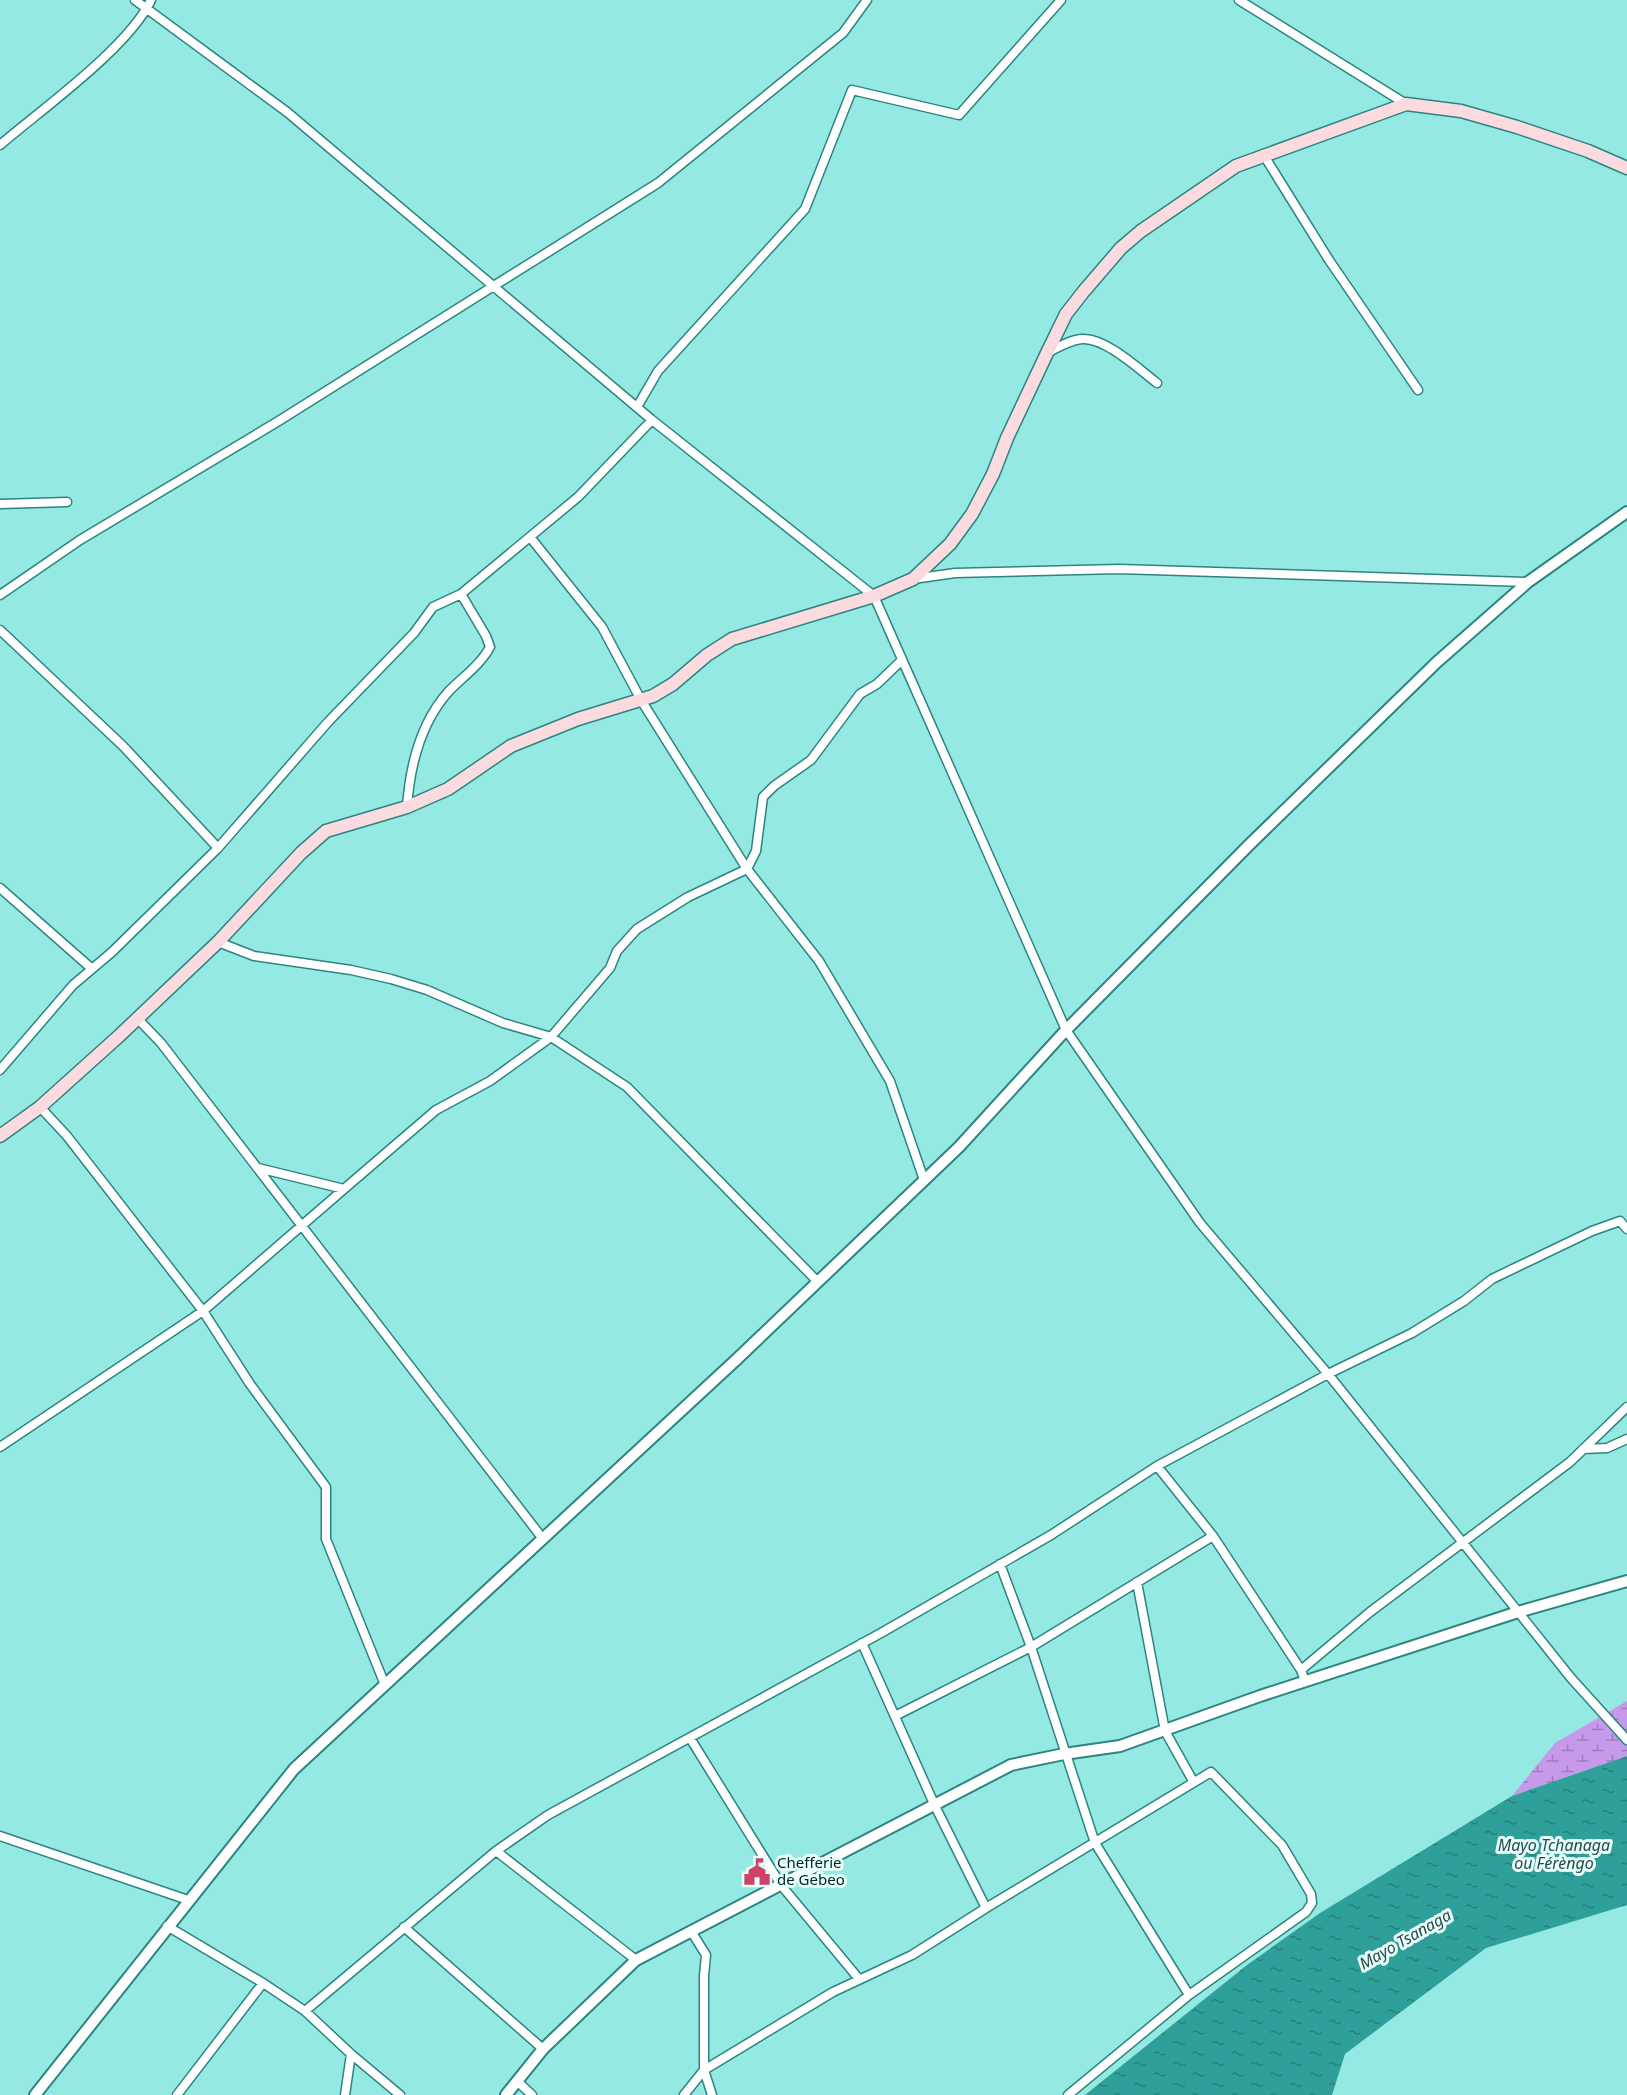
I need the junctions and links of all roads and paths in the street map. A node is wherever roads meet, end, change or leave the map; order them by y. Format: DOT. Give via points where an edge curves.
graph roads {
  1 [pos="135,0"];
  2 [pos="867,0"];
  3 [pos="1061,0"];
  4 [pos="1239,0"];
  5 [pos="149,4"];
  6 [pos="1406,104"];
  7 [pos="0,145"];
  8 [pos="1263,154"];
  9 [pos="1627,168"];
  10 [pos="492,285"];
  11 [pos="1047,353"];
  12 [pos="1157,383"];
  13 [pos="1418,390"];
  14 [pos="637,408"];
  15 [pos="652,420"];
  16 [pos="67,502"];
  17 [pos="0,504"];
  18 [pos="1627,512"];
  19 [pos="530,537"];
  20 [pos="913,579"];
  21 [pos="1527,582"];
  22 [pos="461,594"];
  23 [pos="0,595"];
  24 [pos="874,596"];
  25 [pos="0,630"];
  26 [pos="902,660"];
  27 [pos="641,700"];
  28 [pos="407,807"];
  29 [pos="218,848"];
  30 [pos="747,869"];
  31 [pos="0,888"];
  32 [pos="218,942"];
  33 [pos="91,968"];
  34 [pos="137,1018"];
  35 [pos="1066,1030"];
  36 [pos="551,1037"];
  37 [pos="0,1070"];
  38 [pos="40,1107"];
  39 [pos="1,1132"];
  40 [pos="258,1168"];
  41 [pos="924,1180"];
  42 [pos="344,1189"];
  43 [pos="1624,1219"];
  44 [pos="302,1226"];
  45 [pos="1627,1229"];
  46 [pos="818,1282"];
  47 [pos="203,1311"];
  48 [pos="1328,1374"];
  49 [pos="1627,1407"];
  50 [pos="1627,1439"];
  51 [pos="0,1447"];
  52 [pos="1583,1449"];
  53 [pos="1156,1466"];
  54 [pos="1213,1536"];
  55 [pos="543,1539"];
  56 [pos="1462,1544"];
  57 [pos="1000,1564"];
  58 [pos="1627,1581"];
  59 [pos="1137,1582"];
  60 [pos="1518,1612"];
  61 [pos="862,1643"];
  62 [pos="1031,1647"];
  63 [pos="1303,1676"];
  64 [pos="385,1685"];
  65 [pos="895,1716"];
  66 [pos="1165,1731"];
  67 [pos="690,1738"];
  68 [pos="1627,1740"];
  69 [pos="1064,1754"];
  70 [pos="1193,1781"];
  71 [pos="935,1806"];
  72 [pos="0,1836"];
  73 [pos="1095,1843"];
  74 [pos="496,1851"];
  75 [pos="782,1885"];
  76 [pos="188,1900"];
  77 [pos="986,1908"];
  78 [pos="167,1926"];
  79 [pos="404,1928"];
  80 [pos="691,1931"];
  81 [pos="636,1960"];
  82 [pos="859,1979"];
  83 [pos="263,1983"];
  84 [pos="1189,1995"];
  85 [pos="305,2012"];
  86 [pos="543,2049"];
  87 [pos="351,2054"];
  88 [pos="704,2070"];
  89 [pos="517,2081"];
  90 [pos="35,2095"];
  91 [pos="177,2095"];
  92 [pos="345,2095"];
  93 [pos="400,2095"];
  94 [pos="506,2095"];
  95 [pos="532,2095"];
  96 [pos="684,2095"];
  97 [pos="712,2095"];
  98 [pos="1068,2095"];
  1 -- 5 [label="street"];
  2 -- 10 [label="street" via="843,33 658,183"];
  3 -- 14 [label="street" via="959,115 852,90 806,209 658,371"];
  4 -- 6 [label="street"];
  5 -- 7 [label="street" via="110,51"];
  5 -- 10 [label="street" via="287,112"];
  6 -- 8 [label="main road"];
  6 -- 9 [label="main road" via="1461,111 1506,124"];
  8 -- 11 [label="main road" via="1184,199 1121,248 1066,314"];
  8 -- 13 [label="street" via="1329,260"];
  10 -- 14 [label="street"];
  10 -- 23 [label="street" via="277,422 80,540"];
  11 -- 12 [label="street" via="1083,338 1120,354"];
  11 -- 20 [label="main road" via="972,514 950,544"];
  14 -- 15 [label="street"];
  15 -- 19 [label="street" via="578,497"];
  15 -- 24 [label="street"];
  16 -- 17 [label="street"];
  18 -- 21 [label="street"];
  19 -- 22 [label="street"];
  19 -- 27 [label="street" via="602,627"];
  20 -- 21 [label="street" via="955,573 1119,569"];
  20 -- 24 [label="main road"];
  21 -- 35 [label="street" via="1437,662"];
  22 -- 28 [label="street" via="490,647 485,657 445,696 417,745"];
  22 -- 29 [label="street" via="433,607 414,633 328,722"];
  24 -- 26 [label="street"];
  24 -- 27 [label="main road" via="732,639 673,684"];
  25 -- 29 [label="street" via="123,746"];
  26 -- 30 [label="street" via="860,694 811,760 763,797 756,851"];
  26 -- 35 [label="street"];
  27 -- 28 [label="main road" via="578,719 511,746 447,789"];
  27 -- 30 [label="street"];
  28 -- 32 [label="main road" via="326,831 301,852"];
  29 -- 33 [label="street"];
  30 -- 36 [label="street" via="687,897 637,929 617,951 610,968"];
  30 -- 41 [label="street" via="819,961 890,1080"];
  31 -- 33 [label="street"];
  32 -- 34 [label="main road"];
  32 -- 36 [label="street" via="254,956 390,979 427,990 503,1023"];
  33 -- 37 [label="street" via="36,1025"];
  34 -- 38 [label="main road"];
  34 -- 40 [label="street"];
  35 -- 41 [label="street"];
  35 -- 48 [label="street" via="1200,1223"];
  36 -- 42 [label="street" via="489,1081 436,1110"];
  36 -- 46 [label="street" via="627,1087"];
  38 -- 39 [label="main road"];
  38 -- 47 [label="street"];
  40 -- 42 [label="street"];
  40 -- 44 [label="street"];
  41 -- 46 [label="street"];
  42 -- 44 [label="street"];
  43 -- 45 [label="street"];
  43 -- 48 [label="street" via="1492,1279 1412,1333"];
  44 -- 47 [label="street"];
  44 -- 55 [label="street"];
  46 -- 55 [label="street"];
  47 -- 51 [label="street"];
  47 -- 64 [label="street" via="250,1384 326,1487 326,1539"];
  48 -- 53 [label="street"];
  48 -- 56 [label="street"];
  49 -- 52 [label="street"];
  50 -- 52 [label="street" via="1608,1448"];
  52 -- 56 [label="street"];
  53 -- 54 [label="street"];
  53 -- 57 [label="street"];
  54 -- 59 [label="street"];
  54 -- 63 [label="street"];
  55 -- 64 [label="street"];
  56 -- 60 [label="street"];
  56 -- 63 [label="street" via="1370,1612"];
  57 -- 61 [label="street"];
  57 -- 62 [label="street"];
  58 -- 60 [label="street"];
  59 -- 62 [label="street"];
  59 -- 66 [label="street"];
  60 -- 63 [label="street"];
  60 -- 68 [label="street"];
  61 -- 65 [label="street"];
  61 -- 67 [label="street"];
  62 -- 65 [label="street"];
  62 -- 69 [label="street"];
  63 -- 66 [label="street"];
  64 -- 76 [label="street" via="294,1769"];
  65 -- 71 [label="street"];
  66 -- 69 [label="street" via="1120,1746"];
  66 -- 70 [label="street"];
  67 -- 74 [label="street" via="548,1815"];
  67 -- 75 [label="street"];
  69 -- 71 [label="street" via="1011,1765"];
  69 -- 73 [label="street"];
  70 -- 73 [label="street"];
  70 -- 84 [label="street" via="1211,1772 1218,1777 1282,1845 1311,1894 1312,1903 1306,1912"];
  71 -- 75 [label="street"];
  71 -- 77 [label="street"];
  72 -- 76 [label="street"];
  73 -- 77 [label="street"];
  73 -- 84 [label="street"];
  74 -- 79 [label="street"];
  74 -- 81 [label="street"];
  75 -- 80 [label="street"];
  75 -- 82 [label="street"];
  76 -- 78 [label="street"];
  77 -- 82 [label="street" via="912,1955"];
  78 -- 83 [label="street"];
  78 -- 90 [label="street"];
  79 -- 85 [label="street"];
  79 -- 86 [label="street"];
  80 -- 81 [label="street"];
  80 -- 88 [label="street" via="706,1955"];
  81 -- 86 [label="street"];
  82 -- 88 [label="street"];
  83 -- 85 [label="street"];
  83 -- 91 [label="street"];
  84 -- 98 [label="street"];
  85 -- 87 [label="street"];
  86 -- 89 [label="street"];
  87 -- 92 [label="street"];
  87 -- 93 [label="street"];
  88 -- 96 [label="street"];
  88 -- 97 [label="street"];
  89 -- 94 [label="street"];
  89 -- 95 [label="street"];
}
